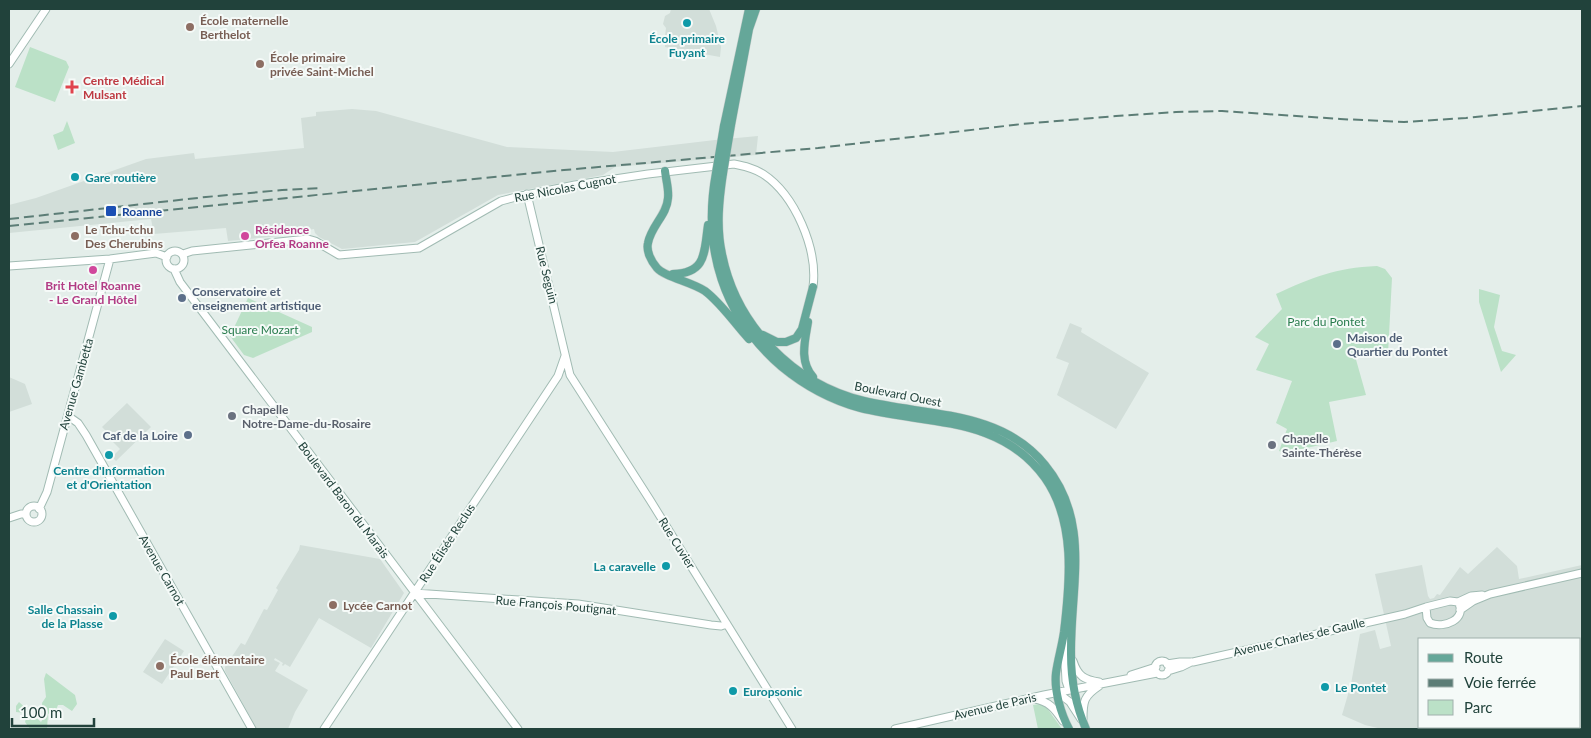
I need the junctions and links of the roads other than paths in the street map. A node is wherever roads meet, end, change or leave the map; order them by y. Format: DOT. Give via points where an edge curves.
graph roads {
  1 [pos="46,9"];
  2 [pos="744,9"];
  3 [pos="749,9"];
  4 [pos="756,9"];
  5 [pos="9,64"];
  6 [pos="730,91"];
  7 [pos="728,126"];
  8 [pos="665,171"];
  9 [pos="719,173"];
  10 [pos="527,194"];
  11 [pos="712,198"];
  12 [pos="182,254"];
  13 [pos="167,257"];
  14 [pos="110,259"];
  15 [pos="9,268"];
  16 [pos="174,269"];
  17 [pos="668,275"];
  18 [pos="813,287"];
  19 [pos="810,300"];
  20 [pos="758,331"];
  21 [pos="566,356"];
  22 [pos="770,356"];
  23 [pos="816,382"];
  24 [pos="68,416"];
  25 [pos="39,508"];
  26 [pos="26,514"];
  27 [pos="9,518"];
  28 [pos="1582,573"];
  29 [pos="414,593"];
  30 [pos="1490,594"];
  31 [pos="1458,602"];
  32 [pos="1426,607"];
  33 [pos="1460,610"];
  34 [pos="1405,614"];
  35 [pos="1426,618"];
  36 [pos="726,624"];
  37 [pos="1064,634"];
  38 [pos="1070,655"];
  39 [pos="1168,667"];
  40 [pos="1157,670"];
  41 [pos="1104,683"];
  42 [pos="1074,690"];
  43 [pos="1062,692"];
  44 [pos="1026,699"];
  45 [pos="1085,727"];
  46 [pos="1068,728"];
  47 [pos="252,729"];
  48 [pos="324,729"];
  49 [pos="518,729"];
  50 [pos="792,729"];
  51 [pos="894,729"];
  1 -- 5 [label="street"];
  2 -- 6 [label="main road"];
  3 -- 6 [label="main road, Boulevard Ouest"];
  4 -- 7 [label="main road, Boulevard Ouest"];
  6 -- 7 [label="main road, Boulevard Ouest"];
  7 -- 9 [label="main road, Boulevard Ouest, bridge"];
  8 -- 10 [label="street, Rue Nicolas Cugnot"];
  8 -- 17 [label="main road" via="667,204 653,228 648,251 656,266"];
  8 -- 18 [label="street, Rue Nicolas Cugnot" via="734,164 763,173 779,188 803,227 813,262"];
  9 -- 11 [label="main road, Boulevard Ouest"];
  9 -- 20 [label="main road, Boulevard Ouest" via="721,252 737,300"];
  10 -- 12 [label="street, Rue Nicolas Cugnot" via="501,202 419,248 339,255 308,239"];
  10 -- 21 [label="street, Rue Seguin"];
  11 -- 17 [label="main road" via="703,260 687,273"];
  11 -- 22 [label="main road, Boulevard Ouest" via="713,238 720,276 736,314"];
  12 -- 13 [label="street" via="174,251"];
  12 -- 16 [label="street" via="183,265"];
  13 -- 14 [label="street" via="156,253"];
  13 -- 16 [label="street" via="168,265"];
  14 -- 15 [label="street"];
  14 -- 24 [label="street, Avenue Gambetta"];
  16 -- 29 [label="street, Boulevard Baron du Marais" via="180,282"];
  17 -- 22 [label="main road" via="690,282 706,292 759,350"];
  18 -- 19 [label="main road"];
  19 -- 20 [label="main road" via="802,329 791,340 774,341"];
  19 -- 23 [label="main road" via="804,357 806,368"];
  20 -- 23 [label="main road, Boulevard Ouest" via="796,369"];
  21 -- 29 [label="street, Rue Élisée Reclus" via="558,376"];
  21 -- 36 [label="street, Rue Cuvier" via="570,375"];
  22 -- 37 [label="main road, Boulevard Ouest" via="793,376 828,397 859,408 976,429 996,436 1029,460 1051,489 1066,532 1069,565"];
  23 -- 38 [label="main road, Boulevard Ouest" via="863,401 988,425 1017,440 1046,466 1066,501 1074,529 1076,558"];
  24 -- 25 [label="street, Avenue Gambetta" via="47,492"];
  24 -- 47 [label="street, Avenue Carnot" via="76,420 82,429"];
  25 -- 26 [label="street" via="32,506"];
  25 -- 26 [label="street" via="42,515 36,521 29,520"];
  26 -- 27 [label="street"];
  28 -- 30 [label="street"];
  29 -- 36 [label="street, Rue François Poutignat" via="578,604 711,625"];
  29 -- 48 [label="street, Rue Élisée Reclus"];
  29 -- 49 [label="street, Boulevard Baron du Marais"];
  30 -- 31 [label="street" via="1471,596"];
  30 -- 33 [label="street"];
  31 -- 32 [label="street, Avenue Charles de Gaulle"];
  31 -- 33 [label="street"];
  32 -- 34 [label="street, Avenue Charles de Gaulle"];
  32 -- 35 [label="street"];
  33 -- 35 [label="street, Avenue Charles de Gaulle" via="1448,624 1436,625"];
  34 -- 35 [label="street, Avenue Charles de Gaulle"];
  34 -- 39 [label="street, Avenue Charles de Gaulle" via="1181,667"];
  36 -- 50 [label="street, Rue Cuvier"];
  37 -- 42 [label="street" via="1066,681"];
  37 -- 43 [label="main road, Boulevard Ouest" via="1056,673"];
  38 -- 41 [label="street" via="1082,677"];
  38 -- 42 [label="main road, Boulevard Ouest"];
  39 -- 40 [label="street" via="1164,675"];
  39 -- 40 [label="street" via="1161,662"];
  40 -- 41 [label="street"];
  41 -- 42 [label="street"];
  41 -- 45 [label="street" via="1085,698"];
  42 -- 43 [label="street"];
  42 -- 45 [label="main road, Boulevard Ouest"];
  43 -- 44 [label="street, Avenue de Paris"];
  43 -- 45 [label="street"];
  43 -- 46 [label="main road, Boulevard Ouest" via="1060,706"];
  44 -- 46 [label="street" via="1051,705"];
  44 -- 51 [label="street, Avenue de Paris"];
}
